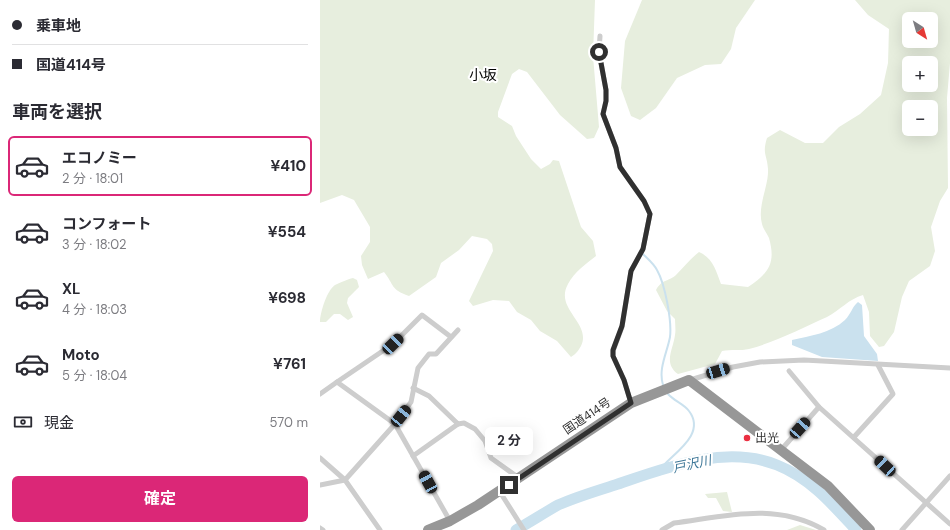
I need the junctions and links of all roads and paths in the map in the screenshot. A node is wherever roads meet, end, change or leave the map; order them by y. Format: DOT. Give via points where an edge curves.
graph roads {
  1 [pos="600,36"];
  2 [pos="458,330"];
  3 [pos="451,337"];
  4 [pos="878,365"];
  5 [pos="950,368"];
  6 [pos="789,372"];
  7 [pos="689,380"];
  8 [pos="337,382"];
  9 [pos="413,388"];
  10 [pos="320,394"];
  11 [pos="631,403"];
  12 [pos="820,407"];
  13 [pos="395,424"];
  14 [pos="458,424"];
  15 [pos="854,438"];
  16 [pos="781,450"];
  17 [pos="413,456"];
  18 [pos="320,458"];
  19 [pos="950,476"];
  20 [pos="519,478"];
  21 [pos="345,480"];
  22 [pos="320,484"];
  23 [pos="500,492"];
  24 [pos="926,503"];
  25 [pos="450,521"];
  26 [pos="950,524"];
  27 [pos="320,528"];
  28 [pos="323,530"];
  29 [pos="380,530"];
  30 [pos="428,530"];
  31 [pos="524,530"];
  32 [pos="662,530"];
  33 [pos="824,530"];
  34 [pos="870,530"];
  35 [pos="902,530"];
  1 -- 11 [label="street" via="599,52 606,90 603,114 620,167 650,214 643,249 631,271 622,326 613,350"];
  2 -- 3 [label="street"];
  3 -- 8 [label="street" via="422,315 393,344"];
  3 -- 9 [label="street" via="436,354 429,354 419,365"];
  4 -- 5 [label="street"];
  4 -- 7 [label="street" via="804,360 760,362"];
  4 -- 15 [label="street" via="893,394"];
  6 -- 12 [label="street"];
  7 -- 11 [label="highway, 国道414号"];
  7 -- 16 [label="highway"];
  8 -- 10 [label="street"];
  8 -- 13 [label="street"];
  9 -- 13 [label="street" via="411,402"];
  9 -- 14 [label="street" via="429,396"];
  11 -- 20 [label="highway, 国道414号"];
  12 -- 15 [label="street"];
  12 -- 16 [label="street"];
  13 -- 17 [label="street"];
  13 -- 21 [label="street"];
  14 -- 17 [label="street"];
  14 -- 20 [label="street" via="464,423 476,429 485,441 491,458"];
  15 -- 24 [label="street"];
  16 -- 34 [label="highway" via="828,486"];
  17 -- 25 [label="street"];
  18 -- 21 [label="street"];
  19 -- 24 [label="street"];
  20 -- 23 [label="highway, 国道414号"];
  21 -- 22 [label="street"];
  21 -- 29 [label="street"];
  23 -- 25 [label="highway, 国道414号"];
  23 -- 31 [label="street"];
  24 -- 26 [label="street"];
  24 -- 35 [label="street"];
  25 -- 30 [label="highway, 国道414号"];
  27 -- 28 [label="street"];
  32 -- 33 [label="street" via="674,523 760,512 809,521"];
}
